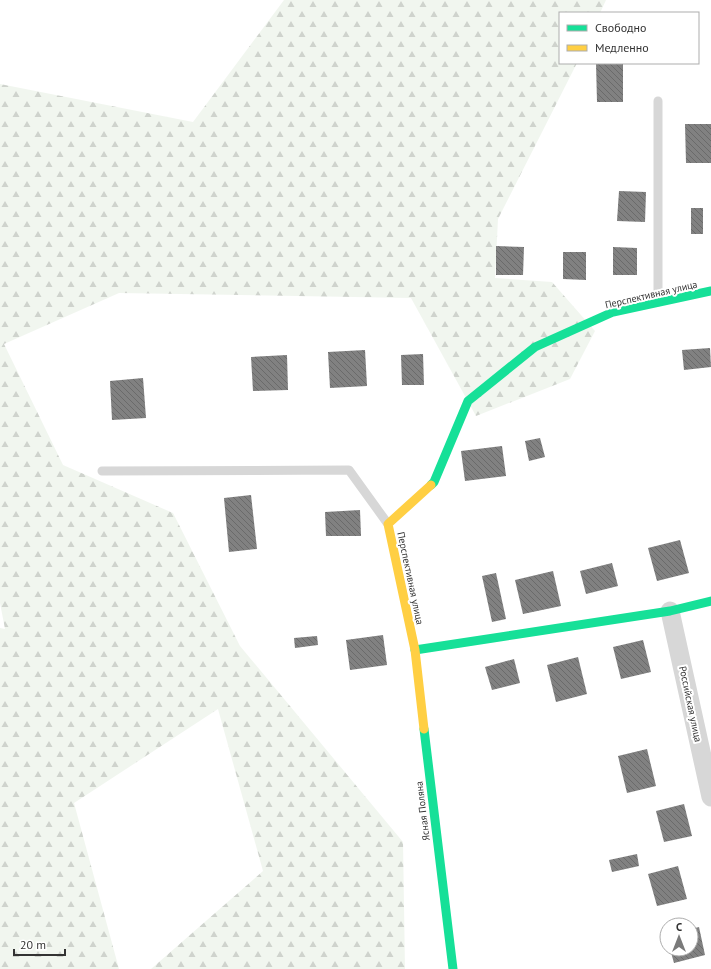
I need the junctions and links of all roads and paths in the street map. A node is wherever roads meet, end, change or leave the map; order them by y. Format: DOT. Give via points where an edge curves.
graph roads {
  1 [pos="658,101"];
  2 [pos="711,291"];
  3 [pos="658,302"];
  4 [pos="102,471"];
  5 [pos="388,524"];
  6 [pos="711,601"];
  7 [pos="670,612"];
  8 [pos="415,650"];
  9 [pos="711,797"];
  10 [pos="454,969"];
  1 -- 3 [label="lane"];
  2 -- 3 [label="street, Перспективная улица"];
  3 -- 5 [label="street, Перспективная улица" via="613,312 535,347 468,401 434,482"];
  4 -- 5 [label="lane" via="349,470"];
  5 -- 8 [label="street, Перспективная улица"];
  6 -- 7 [label="street"];
  7 -- 8 [label="street"];
  7 -- 9 [label="street, Российская улица"];
  8 -- 10 [label="street, Ясная Поляна"];
}
